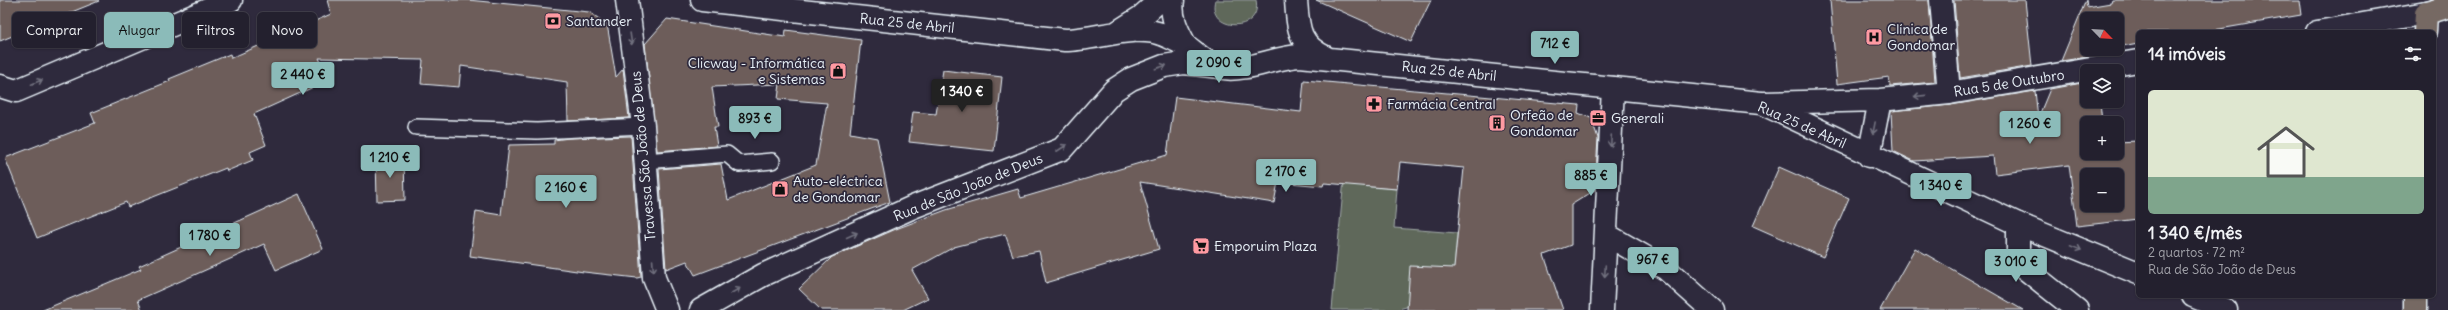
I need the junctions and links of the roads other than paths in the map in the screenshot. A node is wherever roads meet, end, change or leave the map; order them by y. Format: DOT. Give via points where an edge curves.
graph roads {
  1 [pos="231,0"];
  2 [pos="627,0"];
  3 [pos="702,0"];
  4 [pos="1160,0"];
  5 [pos="1173,0"];
  6 [pos="1940,0"];
  7 [pos="1296,5"];
  8 [pos="2448,7"];
  9 [pos="2425,23"];
  10 [pos="2341,30"];
  11 [pos="1112,34"];
  12 [pos="1186,46"];
  13 [pos="1264,61"];
  14 [pos="1346,61"];
  15 [pos="2136,61"];
  16 [pos="1222,68"];
  17 [pos="1613,88"];
  18 [pos="5,92"];
  19 [pos="1949,93"];
  20 [pos="1880,100"];
  21 [pos="1761,103"];
  22 [pos="643,126"];
  23 [pos="416,127"];
  24 [pos="1869,156"];
  25 [pos="646,161"];
  26 [pos="772,161"];
  27 [pos="2018,224"];
  28 [pos="1606,235"];
  29 [pos="2136,273"];
  30 [pos="2197,298"];
  31 [pos="2415,298"];
  32 [pos="667,310"];
  33 [pos="701,310"];
  34 [pos="1602,310"];
  35 [pos="1712,310"];
  36 [pos="2077,310"];
  37 [pos="2226,310"];
  38 [pos="2415,310"];
  18 -- 1 [label="main road, one-way"];
  2 -- 22 [label="main road, Travessa São João de Deus, one-way"];
  3 -- 11 [label="main road, Rua 25 de Abril" via="1065,40 1085,40"];
  4 -- 11 [label="main road, Rua 25 de Abril" via="1141,17"];
  5 -- 12 [label="main road, Rua 25 de Abril" via="1176,28"];
  6 -- 19 [label="main road"];
  7 -- 13 [label="main road, Rua 25 de Abril" via="1292,30 1281,48"];
  7 -- 14 [label="main road, Rua 25 de Abril" via="1298,25 1306,44 1316,53"];
  8 -- 9 [label="main road"];
  9 -- 10 [label="main road"];
  11 -- 12 [label="main road, Rua 25 de Abril" via="1147,30"];
  12 -- 16 [label="main road, Rua 25 de Abril" via="1202,60"];
  13 -- 14 [label="main road, Rua 25 de Abril" via="1283,56"];
  13 -- 16 [label="main road, Rua 25 de Abril" via="1244,68"];
  14 -- 17 [label="main road, Rua 25 de Abril"];
  15 -- 19 [label="main road, Rua 5 de Outubro"];
  33 -- 16 [label="main road, Rua de São João de Deus, one-way" via="763,274 913,207 1062,149 1114,90 1131,79 1164,66 1184,63"];
  17 -- 21 [label="main road, Rua 25 de Abril"];
  17 -- 28 [label="main road, one-way"];
  19 -- 20 [label="main road, Rua 5 de Outubro, one-way"];
  20 -- 21 [label="main road, Rua 5 de Outubro"];
  20 -- 24 [label="main road, one-way"];
  21 -- 24 [label="main road, Rua 25 de Abril"];
  22 -- 23 [label="lane" via="537,131"];
  22 -- 25 [label="main road, Travessa São João de Deus"];
  24 -- 27 [label="main road, Rua 25 de Abril"];
  25 -- 26 [label="lane" via="727,154 739,164"];
  25 -- 32 [label="main road, Travessa São João de Deus, one-way" via="654,278"];
  27 -- 29 [label="main road, Rua 25 de Abril, one-way"];
  27 -- 36 [label="main road" via="2018,263"];
  28 -- 34 [label="main road, one-way"];
  28 -- 35 [label="main road" via="1666,269"];
  30 -- 37 [label="main road"];
  31 -- 38 [label="main road"];
}
